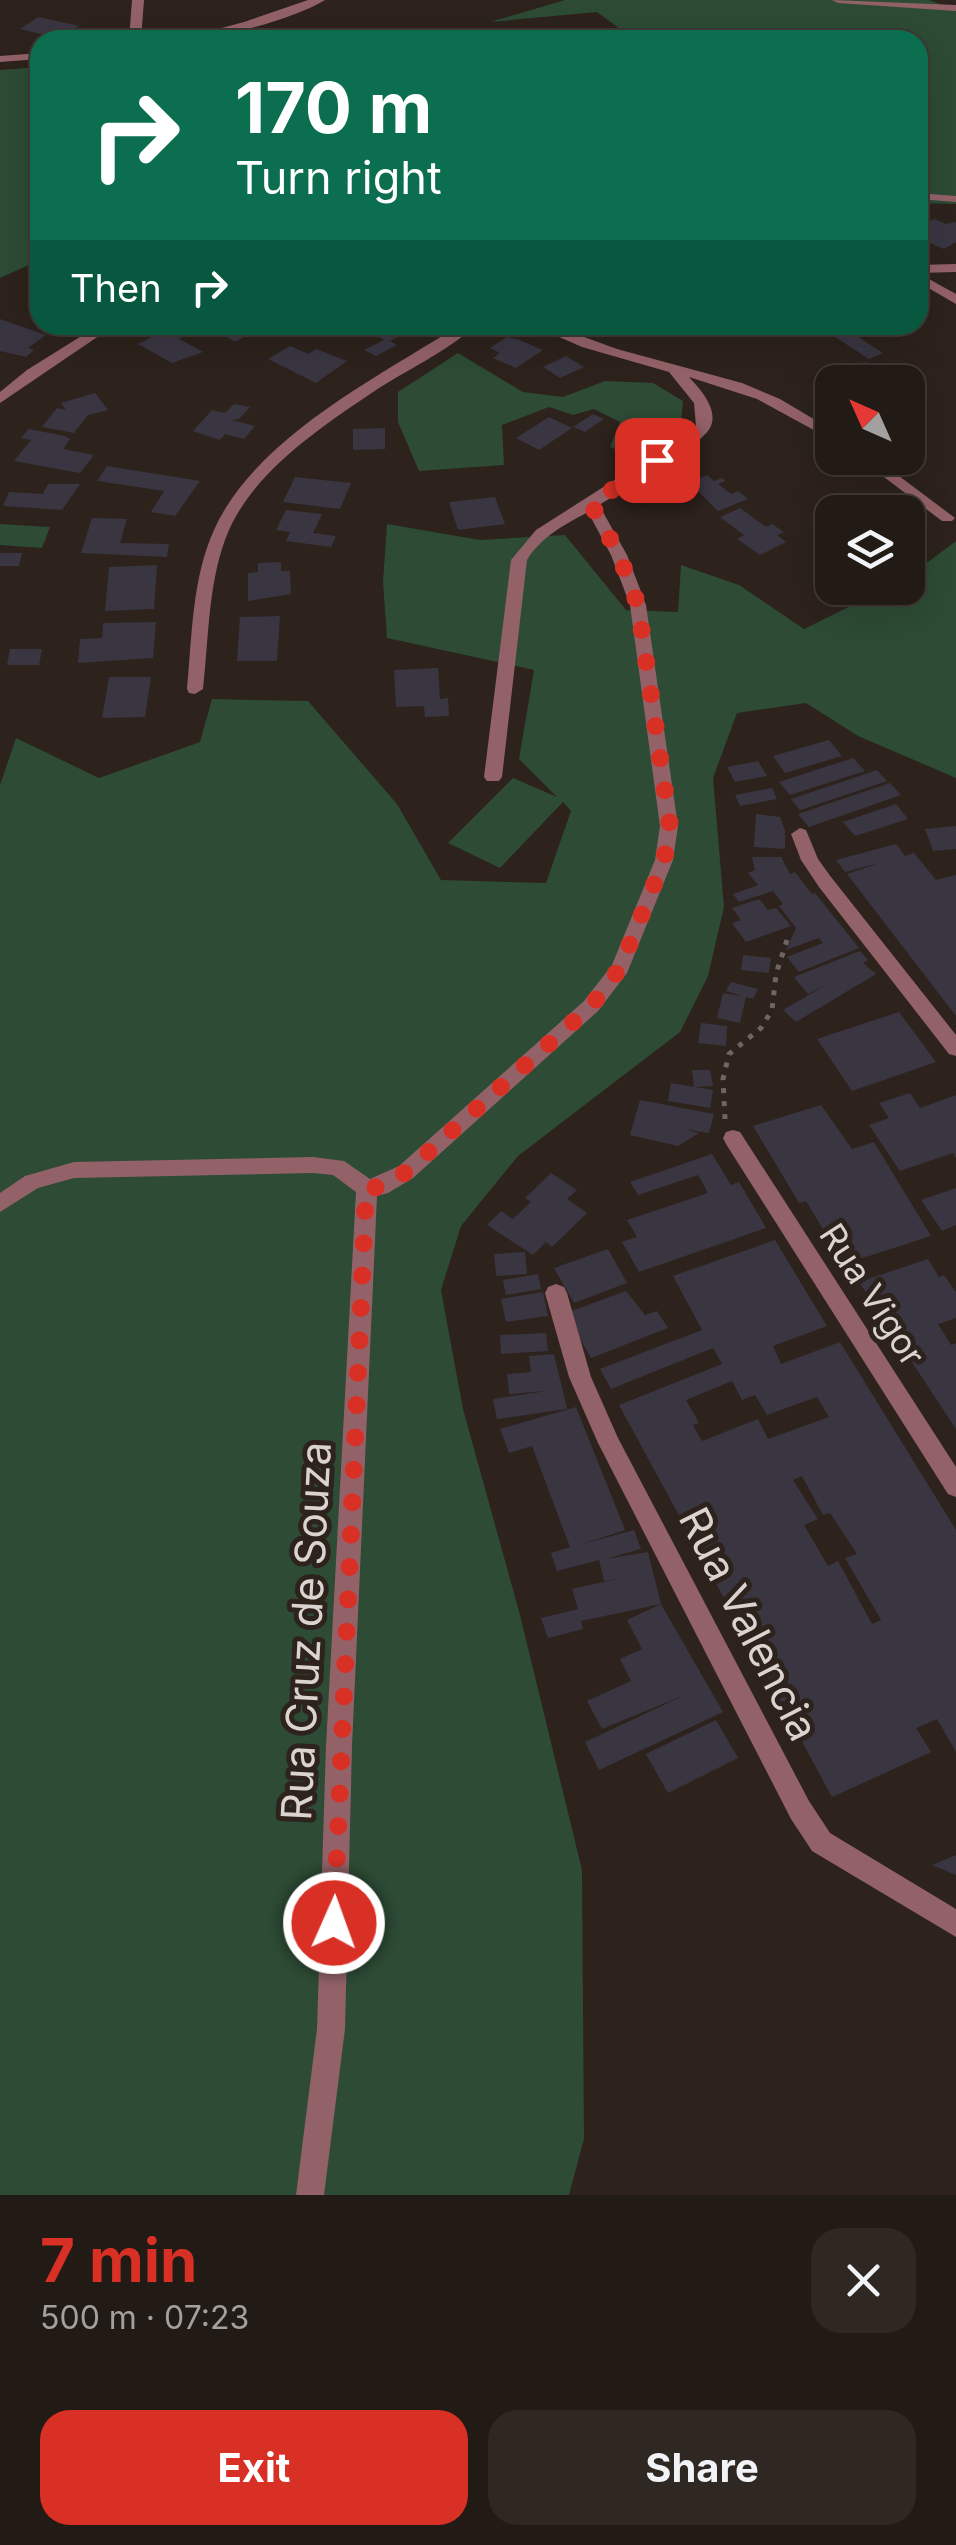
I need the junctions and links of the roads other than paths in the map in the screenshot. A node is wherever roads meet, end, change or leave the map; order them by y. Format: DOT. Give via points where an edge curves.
graph roads {
  1 [pos="138,0"];
  2 [pos="318,0"];
  3 [pos="838,0"];
  4 [pos="956,8"];
  5 [pos="136,30"];
  6 [pos="222,30"];
  7 [pos="30,57"];
  8 [pos="0,59"];
  9 [pos="928,197"];
  10 [pos="956,199"];
  11 [pos="956,268"];
  12 [pos="928,269"];
  13 [pos="928,283"];
  14 [pos="956,300"];
  15 [pos="92,335"];
  16 [pos="454,335"];
  17 [pos="562,335"];
  18 [pos="674,368"];
  19 [pos="0,399"];
  20 [pos="815,426"];
  21 [pos="889,475"];
  22 [pos="591,504"];
  23 [pos="948,518"];
  24 [pos="194,689"];
  25 [pos="493,777"];
  26 [pos="800,834"];
  27 [pos="956,1049"];
  28 [pos="733,1138"];
  29 [pos="366,1188"];
  30 [pos="0,1204"];
  31 [pos="556,1293"];
  32 [pos="956,1488"];
  33 [pos="956,1924"];
  34 [pos="310,2195"];
  1 -- 5 [label="street"];
  2 -- 6 [label="street"];
  3 -- 4 [label="street"];
  7 -- 8 [label="street"];
  9 -- 10 [label="lane"];
  11 -- 12 [label="street"];
  13 -- 14 [label="street"];
  15 -- 19 [label="street"];
  16 -- 24 [label="street" via="316,428 254,480 222,528"];
  17 -- 18 [label="street"];
  18 -- 20 [label="street" via="767,398"];
  18 -- 22 [label="street" via="703,404 702,428"];
  21 -- 23 [label="street"];
  22 -- 25 [label="street" via="540,532 519,560"];
  22 -- 29 [label="street" via="638,605 670,826 664,860 620,968 591,1006 406,1172"];
  26 -- 27 [label="street" via="824,882"];
  28 -- 32 [label="street, Rua Vigor"];
  29 -- 30 [label="street" via="337,1167 313,1165 74,1170 32,1182"];
  29 -- 34 [label="street, Rua Cruz de Souza" via="330,2029"];
  31 -- 33 [label="street, Rua Valencia" via="580,1377 609,1443 800,1810 821,1842"];
}
